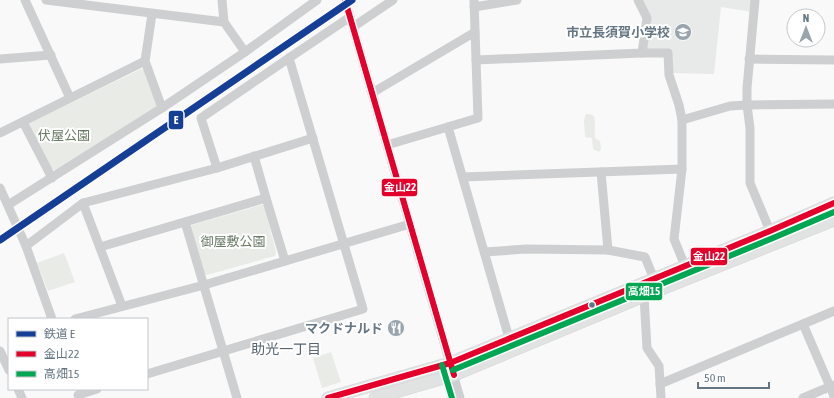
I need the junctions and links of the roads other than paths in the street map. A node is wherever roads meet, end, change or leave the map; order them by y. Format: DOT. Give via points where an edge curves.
graph roads {
  1 [pos="26,0"];
  2 [pos="46,0"];
  3 [pos="222,0"];
  4 [pos="317,0"];
  5 [pos="345,0"];
  6 [pos="393,0"];
  7 [pos="517,0"];
  8 [pos="638,0"];
  9 [pos="755,0"];
  10 [pos="474,3"];
  11 [pos="152,14"];
  12 [pos="350,17"];
  13 [pos="224,22"];
  14 [pos="353,27"];
  15 [pos="475,32"];
  16 [pos="245,52"];
  17 [pos="642,53"];
  18 [pos="50,55"];
  19 [pos="289,58"];
  20 [pos="0,59"];
  21 [pos="749,59"];
  22 [pos="476,60"];
  23 [pos="834,60"];
  24 [pos="145,62"];
  25 [pos="372,93"];
  26 [pos="70,98"];
  27 [pos="834,104"];
  28 [pos="747,105"];
  29 [pos="162,108"];
  30 [pos="682,120"];
  31 [pos="23,122"];
  32 [pos="448,127"];
  33 [pos="0,133"];
  34 [pos="313,138"];
  35 [pos="387,145"];
  36 [pos="254,156"];
  37 [pos="217,168"];
  38 [pos="682,169"];
  39 [pos="601,172"];
  40 [pos="463,177"];
  41 [pos="52,178"];
  42 [pos="0,188"];
  43 [pos="266,198"];
  44 [pos="84,203"];
  45 [pos="834,203"];
  46 [pos="8,205"];
  47 [pos="834,220"];
  48 [pos="186,222"];
  49 [pos="410,224"];
  50 [pos="770,231"];
  51 [pos="344,244"];
  52 [pos="26,246"];
  53 [pos="100,247"];
  54 [pos="608,250"];
  55 [pos="485,252"];
  56 [pos="285,261"];
  57 [pos="685,266"];
  58 [pos="654,278"];
  59 [pos="204,285"];
  60 [pos="644,296"];
  61 [pos="122,306"];
  62 [pos="834,311"];
  63 [pos="52,318"];
  64 [pos="79,318"];
  65 [pos="803,324"];
  66 [pos="509,338"];
  67 [pos="0,351"];
  68 [pos="224,351"];
  69 [pos="450,363"];
  70 [pos="8,368"];
  71 [pos="148,374"];
  72 [pos="454,375"];
  73 [pos="660,384"];
  74 [pos="832,386"];
  75 [pos="93,390"];
  76 [pos="78,394"];
  77 [pos="834,396"];
  78 [pos="237,398"];
  79 [pos="328,398"];
  80 [pos="375,398"];
  81 [pos="460,398"];
  82 [pos="661,398"];
  83 [pos="803,398"];
  1 -- 18 [label="street"];
  2 -- 11 [label="street"];
  3 -- 13 [label="street"];
  4 -- 16 [label="street"];
  5 -- 12 [label="street"];
  6 -- 14 [label="street"];
  7 -- 10 [label="street"];
  8 -- 17 [label="street" via="647,18"];
  9 -- 21 [label="street"];
  10 -- 15 [label="street"];
  11 -- 13 [label="street"];
  11 -- 24 [label="street"];
  12 -- 14 [label="street"];
  12 -- 19 [label="street"];
  13 -- 16 [label="street"];
  14 -- 25 [label="street"];
  15 -- 22 [label="street"];
  15 -- 25 [label="street"];
  16 -- 29 [label="street"];
  17 -- 22 [label="street"];
  17 -- 30 [label="street" via="668,53 669,74"];
  18 -- 20 [label="street"];
  18 -- 26 [label="street"];
  19 -- 34 [label="street"];
  19 -- 37 [label="street" via="201,118"];
  21 -- 23 [label="street"];
  21 -- 28 [label="street"];
  22 -- 32 [label="street" via="478,118"];
  24 -- 26 [label="street"];
  24 -- 29 [label="street"];
  25 -- 35 [label="street"];
  26 -- 31 [label="street"];
  27 -- 28 [label="street"];
  28 -- 30 [label="street" via="730,106"];
  28 -- 50 [label="street" via="750,128 750,183"];
  29 -- 41 [label="street"];
  30 -- 38 [label="street"];
  31 -- 33 [label="street"];
  31 -- 41 [label="street"];
  32 -- 35 [label="street"];
  32 -- 40 [label="street"];
  34 -- 36 [label="street"];
  34 -- 51 [label="street"];
  35 -- 49 [label="street"];
  36 -- 37 [label="street"];
  36 -- 43 [label="street"];
  37 -- 44 [label="street"];
  38 -- 39 [label="street"];
  38 -- 57 [label="street" via="674,239"];
  39 -- 40 [label="street"];
  39 -- 54 [label="street"];
  40 -- 55 [label="street"];
  41 -- 46 [label="street"];
  42 -- 46 [label="street"];
  43 -- 48 [label="street"];
  43 -- 56 [label="street"];
  44 -- 52 [label="street"];
  44 -- 53 [label="street"];
  45 -- 50 [label="main road"];
  46 -- 52 [label="street"];
  47 -- 60 [label="main road"];
  48 -- 53 [label="street"];
  48 -- 59 [label="street"];
  49 -- 51 [label="street"];
  49 -- 69 [label="street"];
  50 -- 57 [label="main road"];
  51 -- 56 [label="street"];
  51 -- 68 [label="street" via="363,309"];
  52 -- 63 [label="street"];
  53 -- 61 [label="street"];
  54 -- 55 [label="street" via="526,248"];
  54 -- 58 [label="street" via="645,257"];
  55 -- 66 [label="street"];
  56 -- 59 [label="street"];
  57 -- 58 [label="main road"];
  58 -- 66 [label="main road"];
  59 -- 61 [label="street"];
  59 -- 68 [label="street"];
  60 -- 72 [label="main road"];
  60 -- 73 [label="street" via="647,348 659,366"];
  61 -- 64 [label="street"];
  62 -- 65 [label="street"];
  65 -- 73 [label="street"];
  65 -- 74 [label="street"];
  66 -- 69 [label="main road"];
  67 -- 70 [label="street"];
  68 -- 71 [label="street"];
  68 -- 78 [label="street"];
  69 -- 72 [label="street"];
  69 -- 79 [label="main road"];
  72 -- 80 [label="main road"];
  72 -- 81 [label="street"];
  73 -- 82 [label="street"];
  74 -- 77 [label="street"];
  74 -- 83 [label="street"];
  75 -- 76 [label="street"];
}
